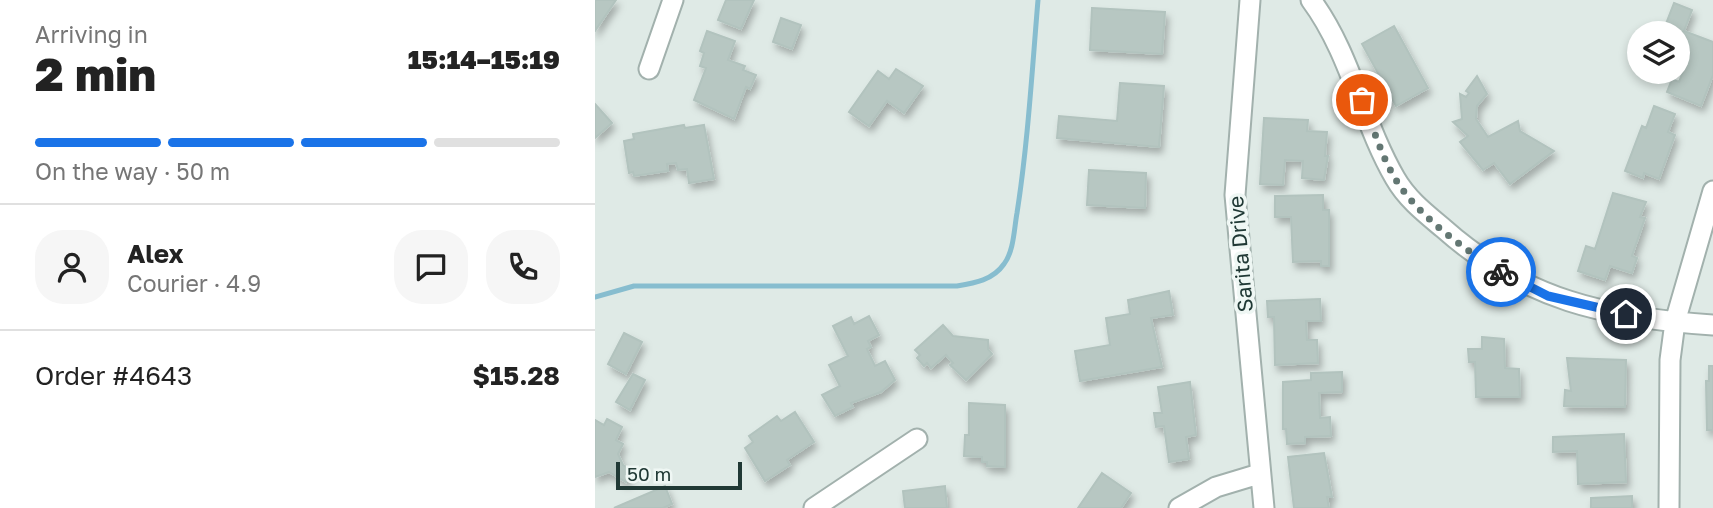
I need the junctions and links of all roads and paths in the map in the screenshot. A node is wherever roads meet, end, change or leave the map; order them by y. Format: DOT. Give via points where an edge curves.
graph roads {
  1 [pos="673,0"];
  2 [pos="1250,0"];
  3 [pos="1311,0"];
  4 [pos="649,69"];
  5 [pos="1713,191"];
  6 [pos="1675,322"];
  7 [pos="1713,325"];
  8 [pos="917,439"];
  9 [pos="1259,474"];
  10 [pos="814,508"];
  11 [pos="1179,508"];
  12 [pos="1264,508"];
  13 [pos="1669,508"];
  1 -- 4 [label="street"];
  2 -- 9 [label="street, Sarita Drive" via="1235,195"];
  3 -- 6 [label="street" via="1341,49 1394,177 1408,197 1498,270 1548,296 1602,311"];
  5 -- 6 [label="street"];
  6 -- 7 [label="street"];
  6 -- 13 [label="street" via="1670,360"];
  8 -- 10 [label="street"];
  9 -- 11 [label="street" via="1216,487"];
  9 -- 12 [label="street, Sarita Drive"];
}
